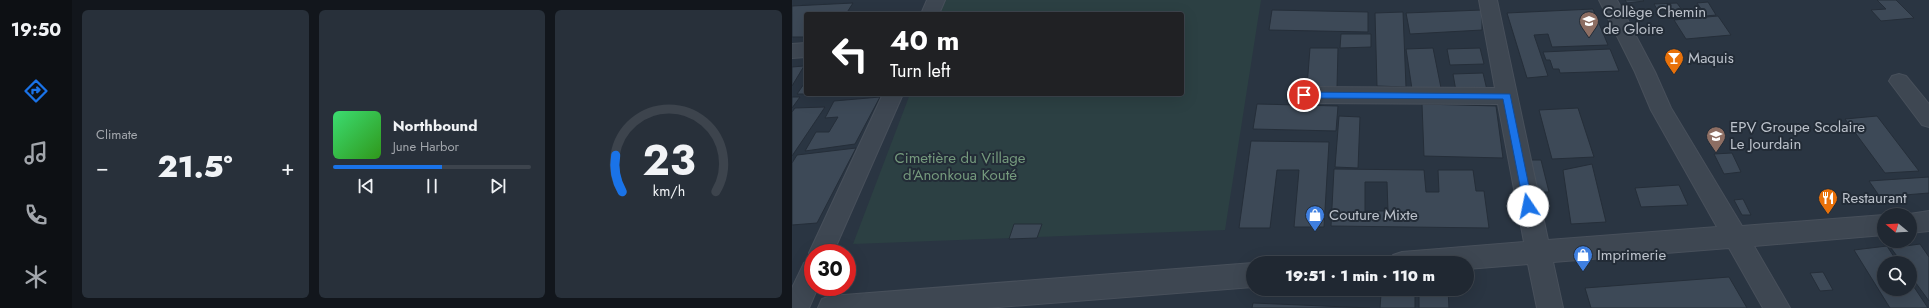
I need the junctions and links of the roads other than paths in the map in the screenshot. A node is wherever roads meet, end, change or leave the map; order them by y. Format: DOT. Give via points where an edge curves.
graph roads {
  1 [pos="936,0"];
  2 [pos="1488,0"];
  3 [pos="1608,0"];
  4 [pos="931,12"];
  5 [pos="804,50"];
  6 [pos="792,51"];
  7 [pos="1899,81"];
  8 [pos="1304,95"];
  9 [pos="893,96"];
  10 [pos="1507,96"];
  11 [pos="1929,119"];
  12 [pos="1929,221"];
  13 [pos="1917,222"];
  14 [pos="1877,226"];
  15 [pos="1735,237"];
  16 [pos="825,244"];
  17 [pos="1538,252"];
  18 [pos="1474,257"];
  19 [pos="1246,276"];
  20 [pos="804,291"];
  21 [pos="796,308"];
  22 [pos="831,308"];
  23 [pos="1550,308"];
  24 [pos="1776,308"];
  1 -- 4 [label="street"];
  2 -- 10 [label="street"];
  3 -- 15 [label="street" via="1645,72 1661,110"];
  5 -- 6 [label="street"];
  7 -- 11 [label="street"];
  8 -- 10 [label="street"];
  9 -- 16 [label="street"];
  10 -- 17 [label="street"];
  12 -- 13 [label="street"];
  14 -- 15 [label="street"];
  15 -- 17 [label="street"];
  15 -- 24 [label="street"];
  17 -- 18 [label="street"];
  17 -- 23 [label="street"];
  19 -- 22 [label="street"];
  20 -- 21 [label="street"];
}
